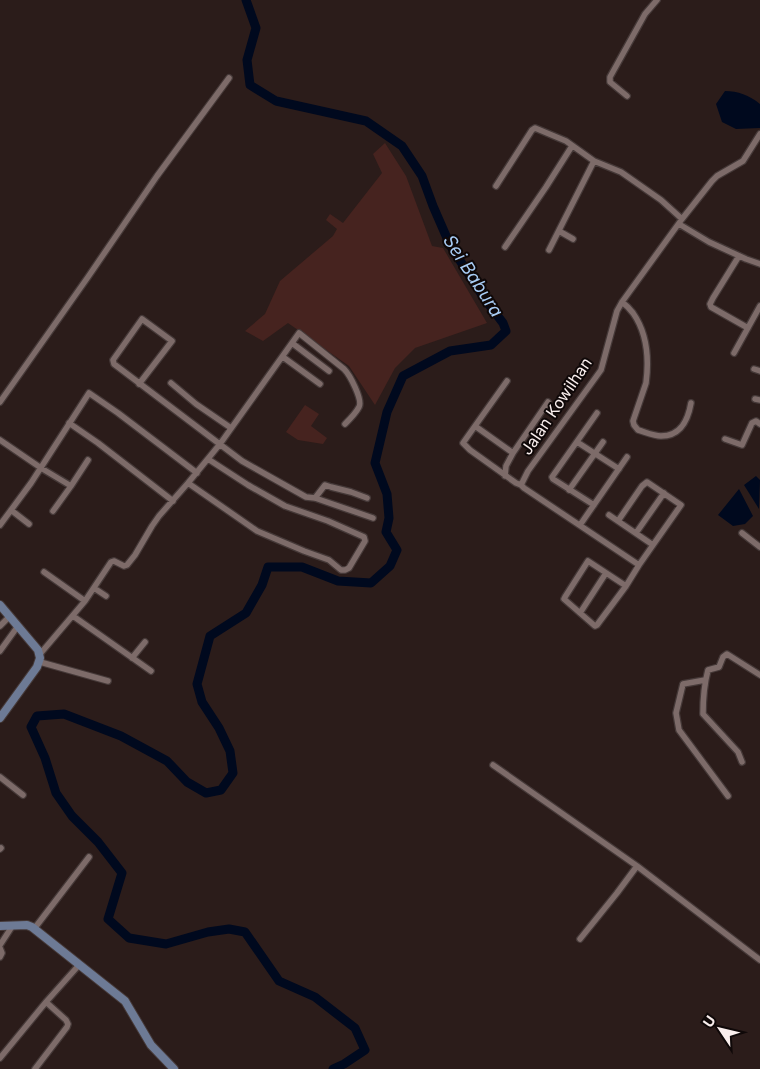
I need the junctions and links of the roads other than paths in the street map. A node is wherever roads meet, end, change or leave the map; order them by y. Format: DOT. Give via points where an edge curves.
graph roads {
  1 [pos="657,0"];
  2 [pos="229,78"];
  3 [pos="627,96"];
  4 [pos="760,134"];
  5 [pos="572,146"];
  6 [pos="594,161"];
  7 [pos="496,186"];
  8 [pos="680,221"];
  9 [pos="560,231"];
  10 [pos="573,239"];
  11 [pos="505,247"];
  12 [pos="549,250"];
  13 [pos="739,256"];
  14 [pos="760,264"];
  15 [pos="622,302"];
  16 [pos="760,306"];
  17 [pos="748,328"];
  18 [pos="292,343"];
  19 [pos="734,353"];
  20 [pos="283,357"];
  21 [pos="329,370"];
  22 [pos="171,382"];
  23 [pos="507,382"];
  24 [pos="139,384"];
  25 [pos="320,384"];
  26 [pos="1,400"];
  27 [pos="548,402"];
  28 [pos="691,403"];
  29 [pos="597,413"];
  30 [pos="69,424"];
  31 [pos="345,424"];
  32 [pos="760,424"];
  33 [pos="475,426"];
  34 [pos="231,428"];
  35 [pos="725,439"];
  36 [pos="0,440"];
  37 [pos="577,442"];
  38 [pos="603,442"];
  39 [pos="220,444"];
  40 [pos="513,452"];
  41 [pos="595,454"];
  42 [pos="627,457"];
  43 [pos="208,459"];
  44 [pos="88,460"];
  45 [pos="41,468"];
  46 [pos="619,469"];
  47 [pos="197,472"];
  48 [pos="506,476"];
  49 [pos="188,483"];
  50 [pos="521,485"];
  51 [pos="71,486"];
  52 [pos="569,490"];
  53 [pos="664,493"];
  54 [pos="315,498"];
  55 [pos="367,498"];
  56 [pos="173,501"];
  57 [pos="594,506"];
  58 [pos="11,510"];
  59 [pos="53,511"];
  60 [pos="609,515"];
  61 [pos="373,518"];
  62 [pos="618,521"];
  63 [pos="29,524"];
  64 [pos="0,525"];
  65 [pos="580,525"];
  66 [pos="636,533"];
  67 [pos="742,533"];
  68 [pos="653,545"];
  69 [pos="760,546"];
  70 [pos="639,565"];
  71 [pos="44,572"];
  72 [pos="606,573"];
  73 [pos="626,586"];
  74 [pos="94,588"];
  75 [pos="106,596"];
  76 [pos="85,601"];
  77 [pos="0,605"];
  78 [pos="580,613"];
  79 [pos="10,616"];
  80 [pos="73,616"];
  81 [pos="0,626"];
  82 [pos="18,626"];
  83 [pos="145,642"];
  84 [pos="0,651"];
  85 [pos="40,658"];
  86 [pos="132,658"];
  87 [pos="151,671"];
  88 [pos="760,676"];
  89 [pos="706,680"];
  90 [pos="108,682"];
  91 [pos="0,718"];
  92 [pos="742,762"];
  93 [pos="493,765"];
  94 [pos="0,777"];
  95 [pos="23,795"];
  96 [pos="728,796"];
  97 [pos="90,857"];
  98 [pos="637,866"];
  99 [pos="0,926"];
  100 [pos="13,926"];
  101 [pos="34,929"];
  102 [pos="580,939"];
  103 [pos="0,947"];
  104 [pos="0,957"];
  105 [pos="760,960"];
  106 [pos="79,964"];
  107 [pos="46,1002"];
  108 [pos="0,1058"];
  109 [pos="35,1069"];
  110 [pos="174,1069"];
  1 -- 3 [label="street" via="645,14 609,79"];
  2 -- 26 [label="street"];
  4 -- 8 [label="street, Jalan Kowilhan" via="743,161 712,180"];
  5 -- 6 [label="street"];
  5 -- 7 [label="street" via="534,128"];
  5 -- 11 [label="street"];
  6 -- 8 [label="street" via="621,172 662,200"];
  6 -- 9 [label="street"];
  8 -- 13 [label="street" via="709,242"];
  8 -- 15 [label="street, Jalan Kowilhan"];
  9 -- 10 [label="street"];
  9 -- 12 [label="street"];
  13 -- 14 [label="street"];
  13 -- 17 [label="street" via="710,304"];
  15 -- 28 [label="street" via="636,319 646,349 646,383 633,420 636,428 660,436 675,433 685,421"];
  15 -- 50 [label="street, Jalan Kowilhan" via="601,370"];
  16 -- 17 [label="street"];
  17 -- 19 [label="street"];
  18 -- 20 [label="street"];
  18 -- 21 [label="street"];
  18 -- 31 [label="street" via="299,333 346,371 360,403"];
  20 -- 25 [label="street"];
  20 -- 34 [label="street"];
  22 -- 34 [label="street"];
  23 -- 33 [label="street"];
  24 -- 24 [label="street" via="172,341 142,319 113,362"];
  24 -- 39 [label="street"];
  27 -- 40 [label="street"];
  29 -- 37 [label="street"];
  30 -- 45 [label="street"];
  30 -- 47 [label="street" via="90,394"];
  30 -- 56 [label="street"];
  32 -- 35 [label="street" via="752,423 742,445"];
  33 -- 40 [label="street"];
  33 -- 48 [label="street" via="464,445"];
  34 -- 39 [label="street"];
  36 -- 45 [label="street"];
  37 -- 41 [label="street"];
  37 -- 52 [label="street" via="552,477"];
  38 -- 41 [label="street"];
  39 -- 43 [label="street"];
  39 -- 54 [label="street" via="287,487"];
  40 -- 48 [label="street" via="506,466"];
  41 -- 46 [label="street"];
  41 -- 52 [label="street"];
  42 -- 46 [label="street"];
  43 -- 47 [label="street"];
  43 -- 49 [label="street" via="285,506 364,537 365,541 349,568 341,570 329,560 257,531"];
  44 -- 51 [label="street"];
  45 -- 51 [label="street"];
  45 -- 58 [label="street"];
  46 -- 57 [label="street"];
  47 -- 49 [label="street"];
  48 -- 50 [label="street"];
  49 -- 56 [label="street"];
  50 -- 65 [label="street"];
  51 -- 59 [label="street"];
  52 -- 57 [label="street"];
  53 -- 62 [label="street" via="647,482"];
  53 -- 66 [label="street"];
  53 -- 68 [label="street" via="681,507"];
  54 -- 55 [label="street" via="325,485"];
  54 -- 61 [label="street"];
  56 -- 74 [label="street" via="127,565 112,561"];
  57 -- 65 [label="street"];
  58 -- 63 [label="street"];
  58 -- 64 [label="street"];
  60 -- 62 [label="street"];
  62 -- 66 [label="street"];
  65 -- 70 [label="street"];
  66 -- 68 [label="street"];
  67 -- 69 [label="street"];
  68 -- 70 [label="street"];
  70 -- 73 [label="street"];
  71 -- 76 [label="street"];
  72 -- 73 [label="street"];
  72 -- 78 [label="street"];
  72 -- 78 [label="street" via="588,561 565,597 565,601"];
  73 -- 78 [label="street" via="598,625"];
  74 -- 75 [label="street"];
  74 -- 76 [label="street"];
  76 -- 80 [label="street"];
  77 -- 79 [label="main road"];
  79 -- 81 [label="street"];
  79 -- 82 [label="main road"];
  80 -- 85 [label="street"];
  80 -- 86 [label="street"];
  82 -- 84 [label="street"];
  82 -- 85 [label="main road"];
  83 -- 86 [label="street"];
  85 -- 90 [label="street"];
  85 -- 91 [label="main road"];
  86 -- 87 [label="street"];
  88 -- 89 [label="street" via="727,654 719,667 708,670"];
  89 -- 92 [label="street" via="703,714 738,752"];
  89 -- 96 [label="street" via="683,684 676,713 679,730"];
  93 -- 98 [label="street"];
  94 -- 95 [label="street"];
  97 -- 101 [label="street"];
  98 -- 102 [label="street"];
  98 -- 105 [label="street"];
  99 -- 100 [label="main road"];
  100 -- 101 [label="main road"];
  100 -- 103 [label="street"];
  101 -- 106 [label="main road"];
  103 -- 104 [label="street"];
  106 -- 107 [label="street"];
  106 -- 110 [label="main road" via="127,1003 151,1045"];
  107 -- 108 [label="street"];
  107 -- 109 [label="street" via="68,1025"];
}
